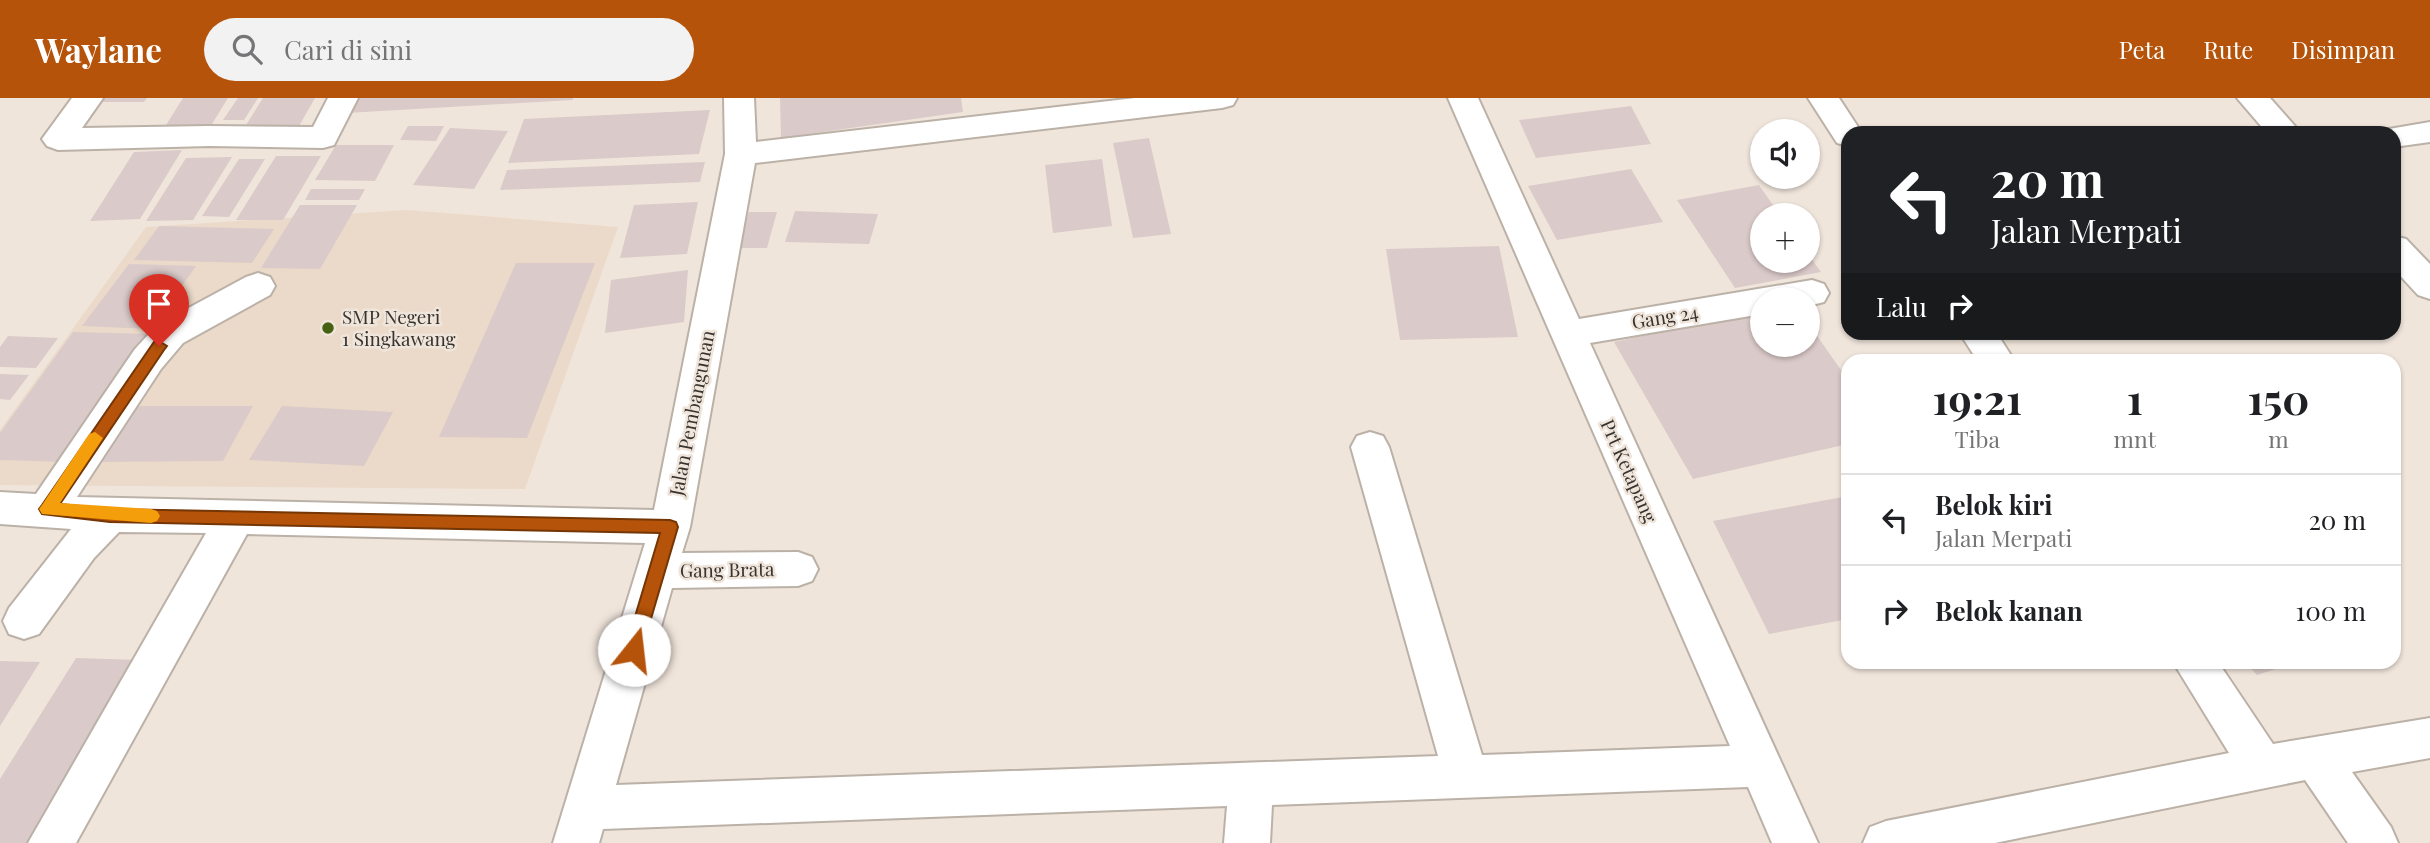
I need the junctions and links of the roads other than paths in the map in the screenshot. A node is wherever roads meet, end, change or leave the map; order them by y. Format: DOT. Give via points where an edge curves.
graph roads {
  1 [pos="88,98"];
  2 [pos="343,98"];
  3 [pos="738,98"];
  4 [pos="1222,98"];
  5 [pos="1463,98"];
  6 [pos="1823,98"];
  7 [pos="2252,98"];
  8 [pos="1841,126"];
  9 [pos="2278,126"];
  10 [pos="2430,132"];
  11 [pos="2401,136"];
  12 [pos="741,154"];
  13 [pos="2401,255"];
  14 [pos="258,286"];
  15 [pos="2430,286"];
  16 [pos="1750,303"];
  17 [pos="1568,334"];
  18 [pos="1370,447"];
  19 [pos="0,508"];
  20 [pos="47,509"];
  21 [pos="110,516"];
  22 [pos="236,518"];
  23 [pos="670,527"];
  24 [pos="798,569"];
  25 [pos="656,572"];
  26 [pos="24,621"];
  27 [pos="2199,669"];
  28 [pos="2430,738"];
  29 [pos="2315,757"];
  30 [pos="1760,766"];
  31 [pos="2263,767"];
  32 [pos="1466,777"];
  33 [pos="1251,786"];
  34 [pos="582,826"];
  35 [pos="51,843"];
  36 [pos="1247,843"];
  37 [pos="1796,843"];
  38 [pos="1886,843"];
  39 [pos="2375,843"];
  1 -- 2 [label="street" via="58,139 323,138"];
  3 -- 12 [label="street, Jalan Pembangunan"];
  4 -- 12 [label="street"];
  5 -- 17 [label="street, Prt Ketapang"];
  6 -- 8 [label="street"];
  7 -- 9 [label="street"];
  10 -- 11 [label="street"];
  12 -- 23 [label="street, Jalan Pembangunan"];
  13 -- 15 [label="street"];
  14 -- 20 [label="street" via="170,334 148,359"];
  16 -- 17 [label="street, Gang 24"];
  17 -- 30 [label="street, Prt Ketapang"];
  18 -- 32 [label="street"];
  19 -- 20 [label="street"];
  20 -- 21 [label="street"];
  21 -- 22 [label="street"];
  21 -- 26 [label="street" via="80,547"];
  22 -- 23 [label="street"];
  22 -- 35 [label="street"];
  23 -- 25 [label="street, Jalan Pembangunan"];
  24 -- 25 [label="street, Gang Brata"];
  25 -- 34 [label="street, Jalan Pembangunan"];
  27 -- 31 [label="street"];
  28 -- 29 [label="street"];
  29 -- 31 [label="street"];
  29 -- 39 [label="street"];
  30 -- 32 [label="street"];
  30 -- 37 [label="street, Prt Ketapang"];
  31 -- 38 [label="street"];
  32 -- 33 [label="street"];
  33 -- 34 [label="street"];
  33 -- 36 [label="street"];
}
